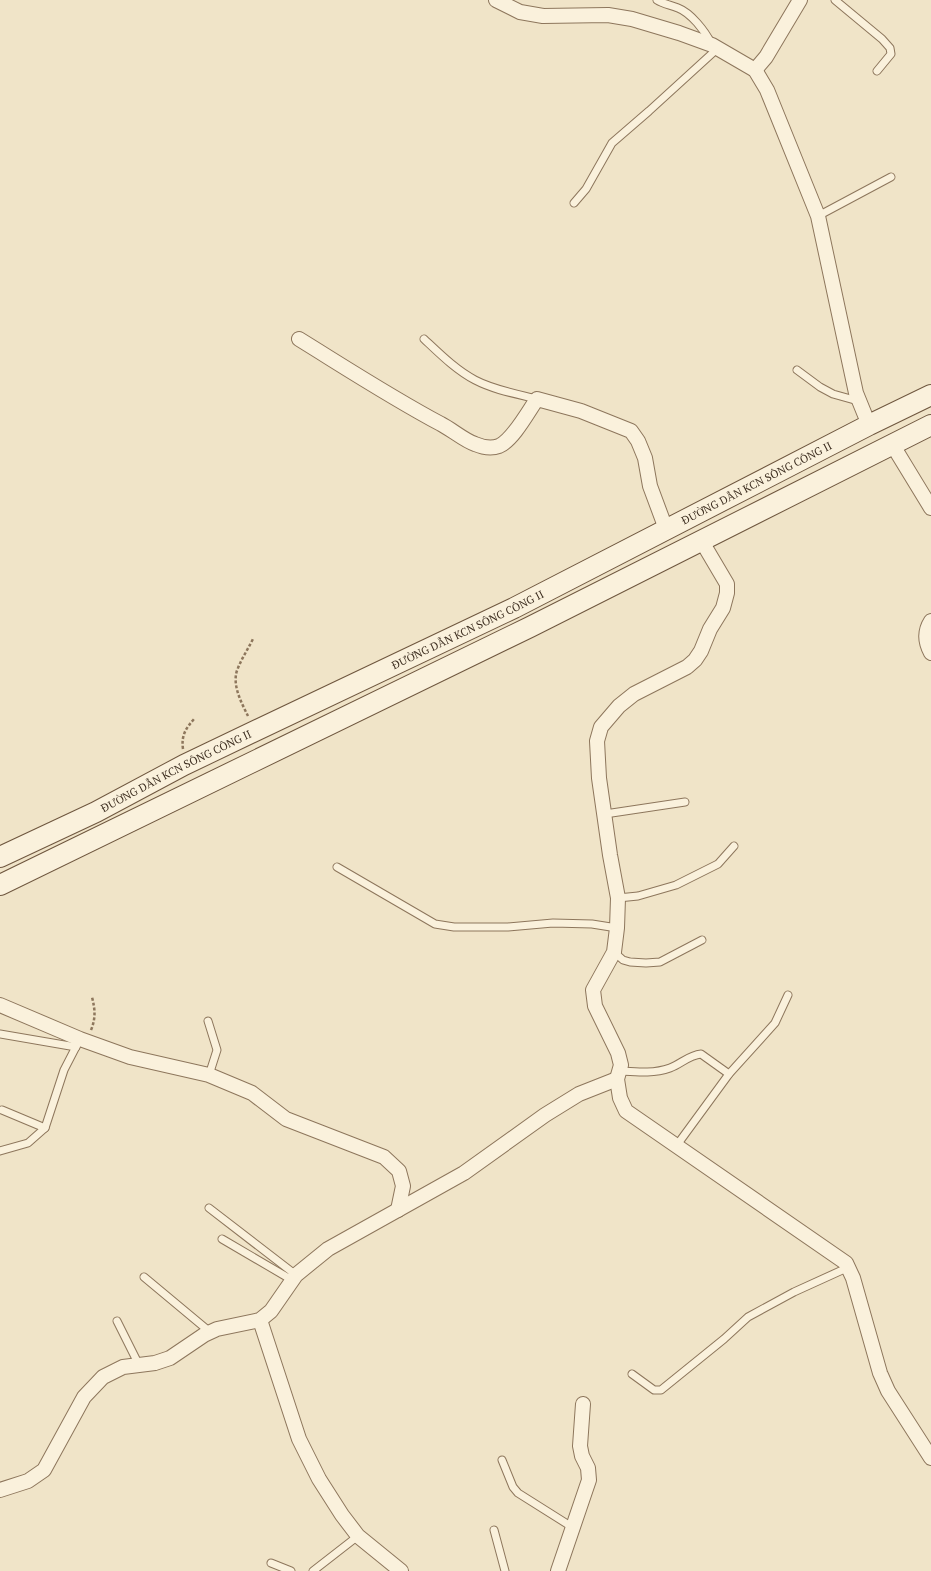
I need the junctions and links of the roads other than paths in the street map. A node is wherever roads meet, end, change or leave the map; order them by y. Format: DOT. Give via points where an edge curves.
graph roads {
  1 [pos="496,0"];
  2 [pos="657,0"];
  3 [pos="800,0"];
  4 [pos="835,0"];
  5 [pos="714,47"];
  6 [pos="755,70"];
  7 [pos="877,71"];
  8 [pos="891,177"];
  9 [pos="574,203"];
  10 [pos="818,216"];
  11 [pos="299,339"];
  12 [pos="424,339"];
  13 [pos="796,370"];
  14 [pos="931,396"];
  15 [pos="537,399"];
  16 [pos="859,401"];
  17 [pos="869,425"];
  18 [pos="931,425"];
  19 [pos="892,444"];
  20 [pos="931,508"];
  21 [pos="666,529"];
  22 [pos="701,540"];
  23 [pos="931,621"];
  24 [pos="931,653"];
  25 [pos="685,802"];
  26 [pos="605,814"];
  27 [pos="734,846"];
  28 [pos="2,856"];
  29 [pos="337,867"];
  30 [pos="8,882"];
  31 [pos="618,898"];
  32 [pos="618,928"];
  33 [pos="702,940"];
  34 [pos="614,952"];
  35 [pos="788,995"];
  36 [pos="0,1004"];
  37 [pos="208,1021"];
  38 [pos="0,1034"];
  39 [pos="81,1042"];
  40 [pos="729,1074"];
  41 [pos="209,1075"];
  42 [pos="618,1075"];
  43 [pos="2,1110"];
  44 [pos="45,1128"];
  45 [pos="677,1145"];
  46 [pos="0,1151"];
  47 [pos="209,1208"];
  48 [pos="398,1210"];
  49 [pos="222,1239"];
  50 [pos="849,1267"];
  51 [pos="144,1277"];
  52 [pos="294,1277"];
  53 [pos="260,1320"];
  54 [pos="117,1321"];
  55 [pos="210,1332"];
  56 [pos="139,1365"];
  57 [pos="632,1374"];
  58 [pos="583,1404"];
  59 [pos="931,1458"];
  60 [pos="502,1460"];
  61 [pos="1,1487"];
  62 [pos="572,1527"];
  63 [pos="494,1530"];
  64 [pos="358,1536"];
  65 [pos="271,1563"];
  66 [pos="291,1571"];
  67 [pos="312,1571"];
  68 [pos="401,1571"];
  69 [pos="506,1571"];
  70 [pos="558,1571"];
  1 -- 5 [label="street" via="520,12 544,16 608,15 632,19"];
  2 -- 5 [label="lane" via="680,8 697,23"];
  3 -- 6 [label="street" via="766,57"];
  4 -- 7 [label="lane" via="890,48 891,54"];
  5 -- 6 [label="street"];
  5 -- 9 [label="lane" via="650,111 612,143 586,188"];
  6 -- 10 [label="street" via="767,90"];
  8 -- 10 [label="lane"];
  10 -- 16 [label="street"];
  11 -- 15 [label="street" via="402,403 473,444 483,447 499,446 505,442"];
  12 -- 15 [label="lane" via="476,381"];
  13 -- 16 [label="lane" via="833,394"];
  14 -- 17 [label="street, ĐƯỜNG DẪN KCN SÔNG CÔNG II"];
  15 -- 21 [label="street" via="581,411 631,431 645,458 650,486"];
  16 -- 17 [label="street"];
  17 -- 21 [label="street, ĐƯỜNG DẪN KCN SÔNG CÔNG II"];
  18 -- 19 [label="street"];
  19 -- 20 [label="street"];
  19 -- 22 [label="street"];
  21 -- 28 [label="street, ĐƯỜNG DẪN KCN SÔNG CÔNG II" via="514,608 184,765 96,812"];
  22 -- 26 [label="street" via="727,584 723,608 695,660 634,694 602,727 597,741 599,778"];
  22 -- 30 [label="street"];
  23 -- 24 [label="street" via="926,629 927,645"];
  25 -- 26 [label="lane"];
  26 -- 31 [label="street"];
  27 -- 31 [label="lane" via="718,864 676,884 638,896"];
  28 -- 30 [label="street"];
  29 -- 32 [label="lane" via="435,924 454,927 508,927 553,923"];
  31 -- 32 [label="street"];
  32 -- 34 [label="street"];
  33 -- 34 [label="lane" via="660,962 630,962 623,960"];
  34 -- 42 [label="street" via="593,990 595,1006 618,1053 621,1066"];
  35 -- 40 [label="lane" via="775,1023"];
  36 -- 39 [label="street"];
  37 -- 41 [label="lane" via="217,1050"];
  38 -- 39 [label="lane"];
  39 -- 41 [label="street" via="130,1057"];
  39 -- 44 [label="lane" via="64,1070"];
  40 -- 42 [label="lane" via="701,1054 694,1054 669,1068 648,1073"];
  40 -- 45 [label="lane"];
  41 -- 48 [label="street" via="252,1094 286,1119 384,1157 399,1171 403,1186"];
  42 -- 45 [label="street" via="620,1098 626,1111"];
  42 -- 48 [label="street" via="579,1094 464,1173"];
  43 -- 44 [label="lane"];
  44 -- 46 [label="lane" via="28,1143"];
  45 -- 50 [label="street"];
  47 -- 52 [label="lane"];
  48 -- 52 [label="street" via="328,1250"];
  49 -- 52 [label="lane"];
  50 -- 57 [label="lane" via="748,1317 661,1390 654,1390"];
  50 -- 59 [label="street" via="880,1374"];
  51 -- 55 [label="lane"];
  52 -- 53 [label="street" via="271,1311"];
  53 -- 55 [label="street"];
  53 -- 64 [label="street" via="299,1439 319,1479"];
  54 -- 56 [label="lane"];
  55 -- 56 [label="street" via="170,1358"];
  56 -- 61 [label="street" via="123,1367 103,1377 84,1397 44,1470 28,1481"];
  58 -- 62 [label="street" via="580,1446 588,1468 589,1480"];
  60 -- 62 [label="lane" via="518,1492"];
  62 -- 70 [label="street"];
  63 -- 69 [label="lane"];
  64 -- 67 [label="lane"];
  64 -- 68 [label="street"];
  65 -- 66 [label="lane"];
}
